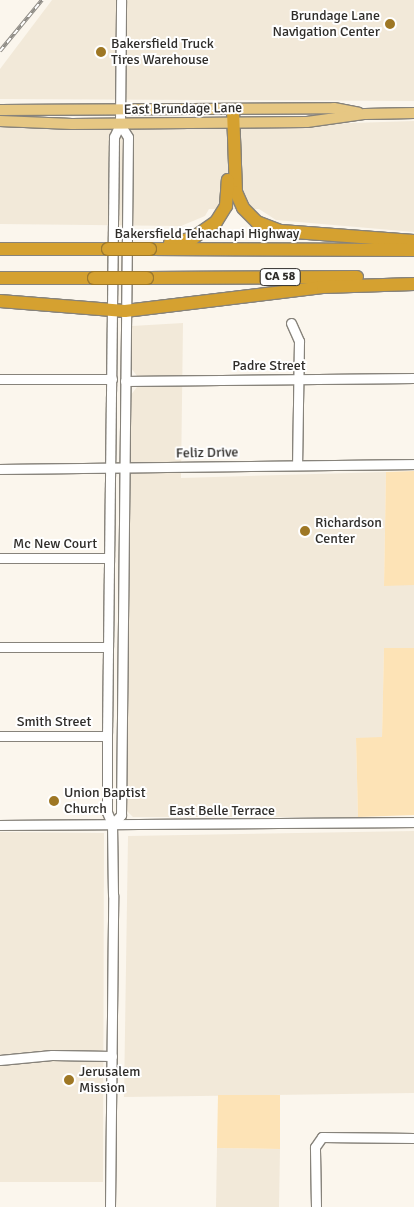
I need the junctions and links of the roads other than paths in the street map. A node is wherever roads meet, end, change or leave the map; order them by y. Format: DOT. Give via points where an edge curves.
graph roads {
  1 [pos="121,0"];
  2 [pos="0,110"];
  3 [pos="120,111"];
  4 [pos="414,113"];
  5 [pos="230,116"];
  6 [pos="0,121"];
  7 [pos="120,124"];
  8 [pos="414,240"];
  9 [pos="150,247"];
  10 [pos="0,249"];
  11 [pos="414,250"];
  12 [pos="414,276"];
  13 [pos="0,278"];
  14 [pos="414,284"];
  15 [pos="0,301"];
  16 [pos="119,311"];
  17 [pos="291,323"];
  18 [pos="414,378"];
  19 [pos="0,379"];
  20 [pos="112,379"];
  21 [pos="298,380"];
  22 [pos="125,381"];
  23 [pos="414,464"];
  24 [pos="297,466"];
  25 [pos="111,468"];
  26 [pos="124,468"];
  27 [pos="0,469"];
  28 [pos="0,558"];
  29 [pos="110,558"];
  30 [pos="109,614"];
  31 [pos="0,647"];
  32 [pos="108,647"];
  33 [pos="121,674"];
  34 [pos="0,736"];
  35 [pos="107,736"];
  36 [pos="414,822"];
  37 [pos="0,824"];
  38 [pos="112,824"];
  39 [pos="112,1056"];
  40 [pos="0,1060"];
  41 [pos="414,1138"];
  42 [pos="110,1207"];
  43 [pos="316,1207"];
  1 -- 3 [label="street"];
  2 -- 3 [label="main road, East Brundage Lane"];
  3 -- 5 [label="main road, East Brundage Lane"];
  3 -- 7 [label="street"];
  4 -- 5 [label="main road, East Brundage Lane" via="365,114 308,122"];
  5 -- 7 [label="main road, East Brundage Lane"];
  5 -- 8 [label="highway" via="236,192 243,208 257,222 281,231"];
  5 -- 9 [label="highway" via="229,187 222,214 210,229 193,238"];
  6 -- 7 [label="main road, East Brundage Lane"];
  7 -- 16 [label="street" via="114,137"];
  7 -- 16 [label="street" via="128,137"];
  9 -- 10 [label="highway, Bakersfield Tehachapi Highway, bridge"];
  9 -- 11 [label="highway, Bakersfield Tehachapi Highway / CA 58"];
  12 -- 13 [label="highway, CA 58, bridge"];
  14 -- 16 [label="highway" via="323,287"];
  15 -- 16 [label="highway"];
  16 -- 20 [label="street"];
  16 -- 22 [label="street"];
  17 -- 21 [label="street" via="299,341"];
  18 -- 21 [label="street, Padre Street"];
  19 -- 20 [label="street"];
  20 -- 25 [label="street"];
  21 -- 22 [label="street, Padre Street"];
  21 -- 24 [label="street"];
  22 -- 26 [label="street"];
  23 -- 24 [label="street, Feliz Drive"];
  24 -- 26 [label="street, Feliz Drive"];
  25 -- 26 [label="street, Feliz Drive"];
  25 -- 27 [label="street, Feliz Drive"];
  25 -- 29 [label="street"];
  26 -- 33 [label="street"];
  28 -- 29 [label="street, Mc New Court"];
  29 -- 30 [label="street"];
  30 -- 32 [label="street"];
  30 -- 33 [label="street" via="115,665"];
  31 -- 32 [label="street"];
  32 -- 35 [label="street"];
  33 -- 38 [label="street" via="121,815"];
  34 -- 35 [label="street, Smith Street"];
  35 -- 38 [label="street" via="108,812"];
  36 -- 38 [label="street, East Belle Terrace"];
  37 -- 38 [label="street, East Belle Terrace"];
  38 -- 39 [label="street"];
  39 -- 40 [label="street" via="52,1055"];
  39 -- 42 [label="street"];
  41 -- 43 [label="street" via="328,1136 318,1140 315,1147"];
}
